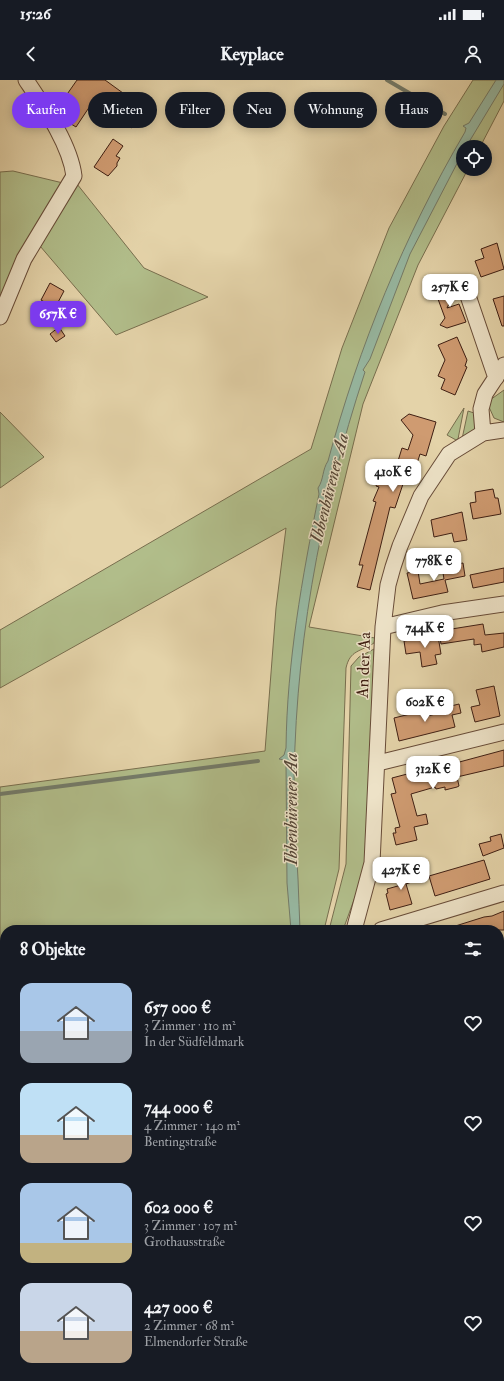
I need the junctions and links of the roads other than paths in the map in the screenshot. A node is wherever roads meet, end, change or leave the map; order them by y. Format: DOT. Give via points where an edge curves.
graph roads {
  1 [pos="26,80"];
  2 [pos="464,284"];
  3 [pos="0,317"];
  4 [pos="504,365"];
  5 [pos="496,378"];
  6 [pos="504,430"];
  7 [pos="483,433"];
  8 [pos="504,604"];
  9 [pos="383,628"];
  10 [pos="504,732"];
  11 [pos="378,763"];
  12 [pos="504,893"];
  13 [pos="355,925"];
  14 [pos="398,925"];
  1 -- 3 [label="street" via="62,139 73,166 74,176 24,258"];
  2 -- 5 [label="street"];
  4 -- 5 [label="street"];
  5 -- 7 [label="street" via="485,394 481,409"];
  6 -- 7 [label="street"];
  7 -- 9 [label="street, An der Aa" via="449,454 421,496 400,546 388,585"];
  8 -- 9 [label="street" via="442,613"];
  9 -- 11 [label="street, An der Aa"];
  10 -- 11 [label="street"];
  11 -- 13 [label="street, An der Aa" via="372,863"];
  12 -- 14 [label="street"];
}
